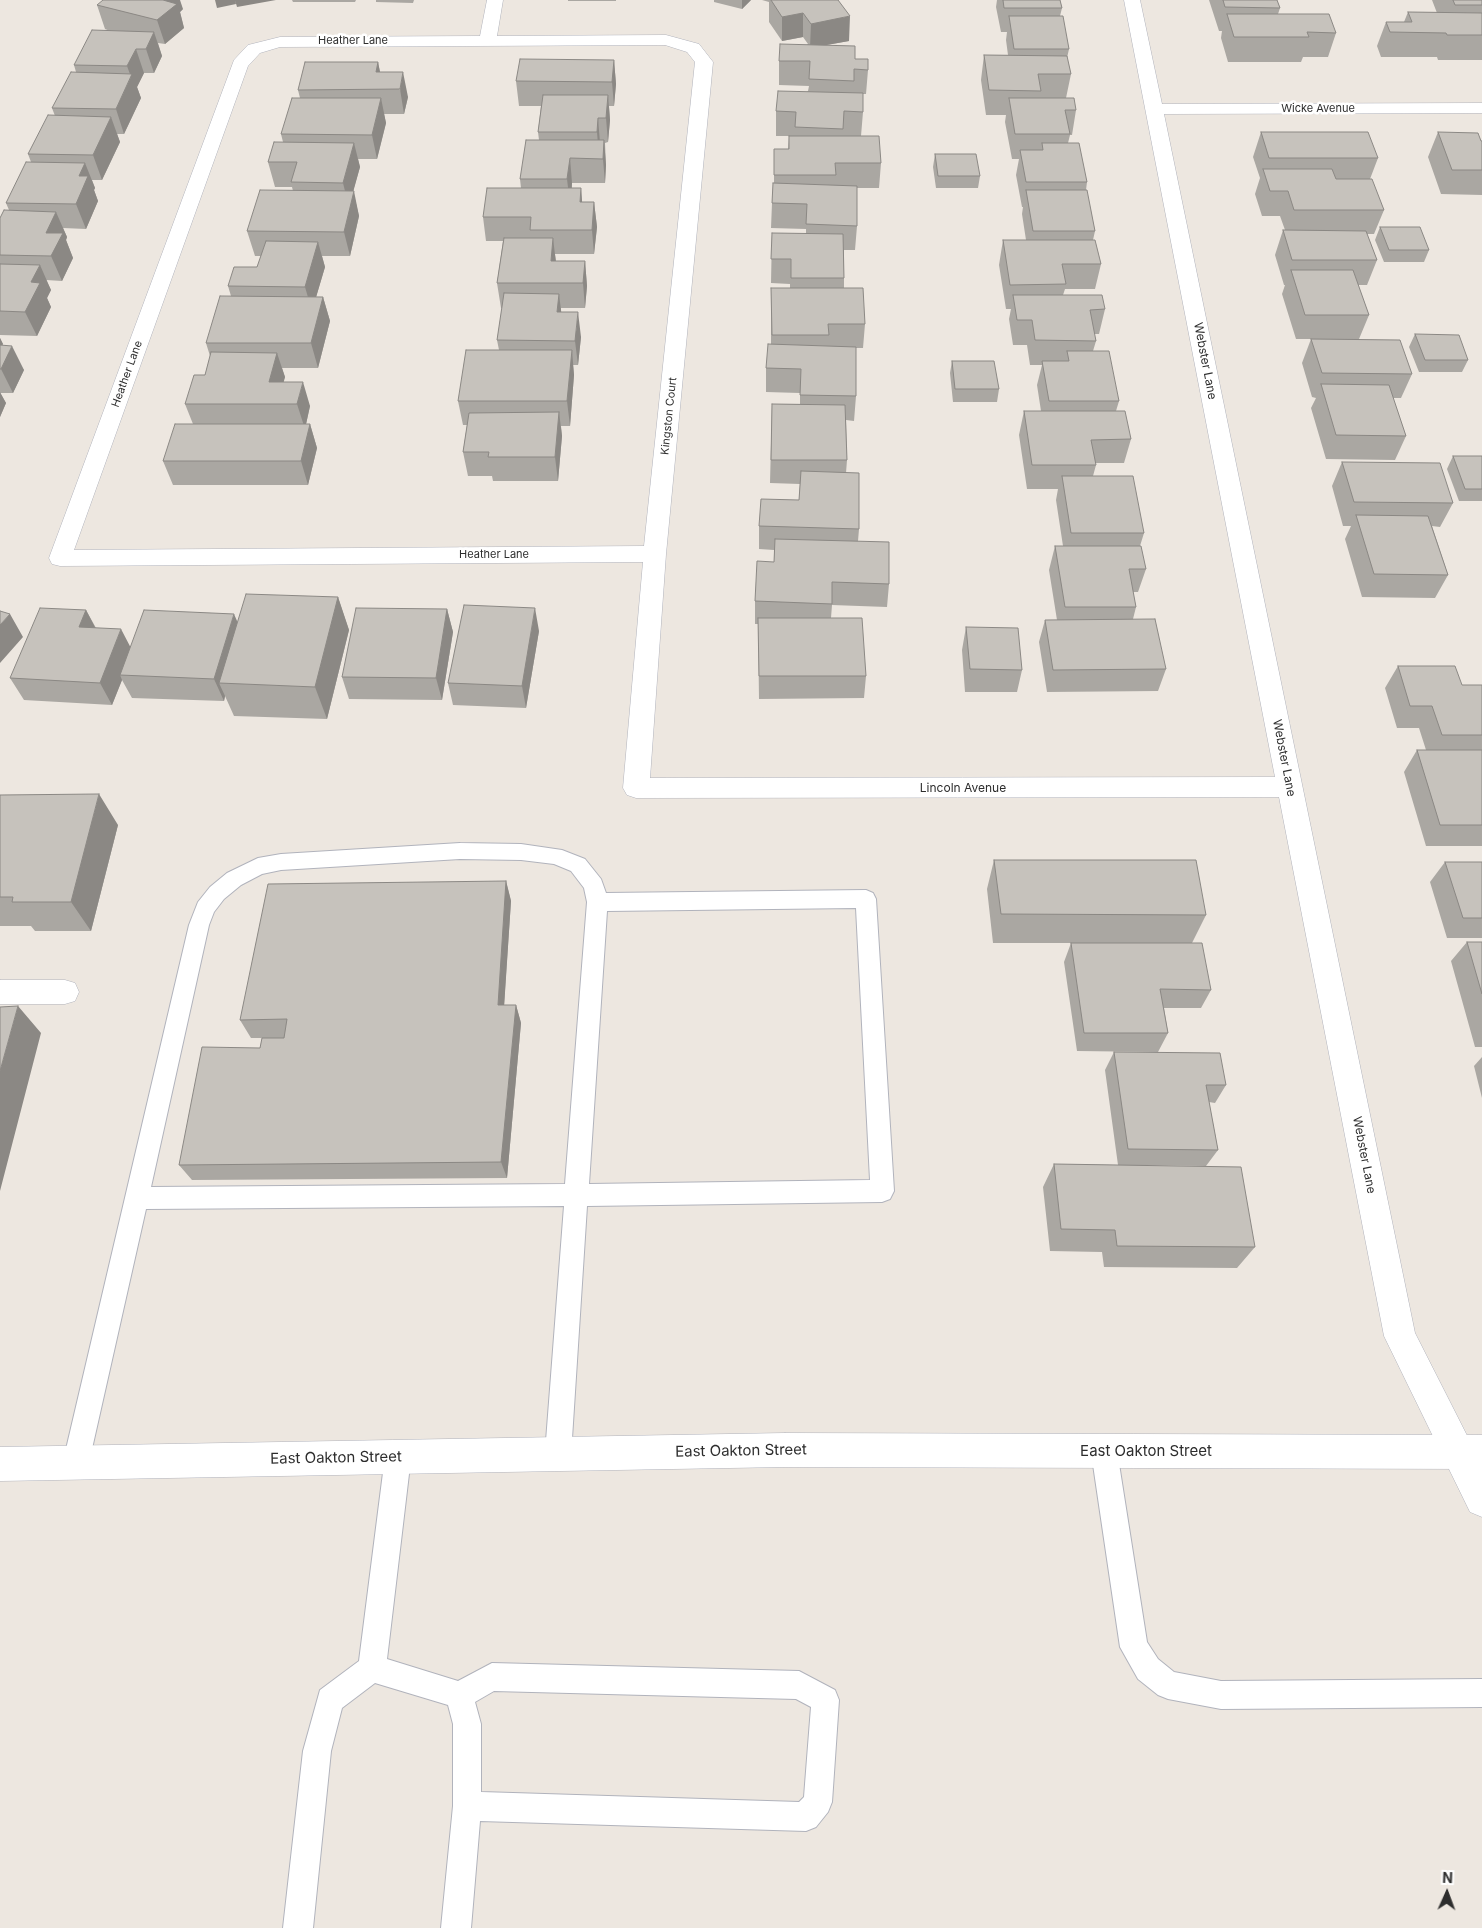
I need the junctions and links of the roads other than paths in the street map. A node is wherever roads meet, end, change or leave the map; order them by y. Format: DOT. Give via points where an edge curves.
graph roads {
  1 [pos="495,0"];
  2 [pos="1132,0"];
  3 [pos="488,41"];
  4 [pos="693,48"];
  5 [pos="1482,108"];
  6 [pos="1154,109"];
  7 [pos="655,554"];
  8 [pos="1290,787"];
  9 [pos="636,788"];
  10 [pos="597,902"];
  11 [pos="0,992"];
  12 [pos="65,992"];
  13 [pos="576,1196"];
  14 [pos="137,1198"];
  15 [pos="1104,1451"];
  16 [pos="1469,1452"];
  17 [pos="558,1454"];
  18 [pos="398,1457"];
  19 [pos="76,1462"];
  20 [pos="0,1464"];
  21 [pos="1482,1500"];
  22 [pos="372,1668"];
  23 [pos="1482,1692"];
  24 [pos="458,1695"];
  25 [pos="467,1806"];
  26 [pos="298,1928"];
  27 [pos="456,1928"];
  1 -- 3 [label="street"];
  2 -- 6 [label="street, Webster Lane"];
  3 -- 4 [label="street, Heather Lane" via="666,40"];
  3 -- 7 [label="street, Heather Lane" via="280,42 254,49 240,64 60,558"];
  4 -- 7 [label="street, Kingston Court" via="704,62"];
  5 -- 6 [label="street, Wicke Avenue"];
  6 -- 8 [label="street, Webster Lane"];
  7 -- 9 [label="street, Kingston Court"];
  8 -- 9 [label="street, Lincoln Avenue"];
  8 -- 16 [label="street, Webster Lane" via="1400,1336"];
  10 -- 13 [label="lane"];
  10 -- 13 [label="lane" via="866,899 882,1191"];
  10 -- 14 [label="lane" via="594,885 578,865 555,856 521,852 460,851 289,861 258,866 234,879 205,908 199,924"];
  11 -- 12 [label="street"];
  13 -- 14 [label="lane"];
  13 -- 17 [label="lane"];
  14 -- 19 [label="lane"];
  15 -- 16 [label="street, East Oakton Street"];
  15 -- 17 [label="street, East Oakton Street" via="786,1450"];
  15 -- 23 [label="lane" via="1134,1648 1148,1670 1168,1685 1222,1695"];
  16 -- 21 [label="street, Webster Lane"];
  17 -- 18 [label="street, East Oakton Street"];
  18 -- 19 [label="street, East Oakton Street"];
  18 -- 22 [label="lane"];
  19 -- 20 [label="street, East Oakton Street"];
  22 -- 24 [label="lane"];
  22 -- 26 [label="lane" via="330,1700 317,1751"];
  24 -- 25 [label="lane" via="467,1724"];
  24 -- 25 [label="lane" via="492,1677 799,1685 825,1700 818,1802 806,1817"];
  25 -- 27 [label="lane"];
}
